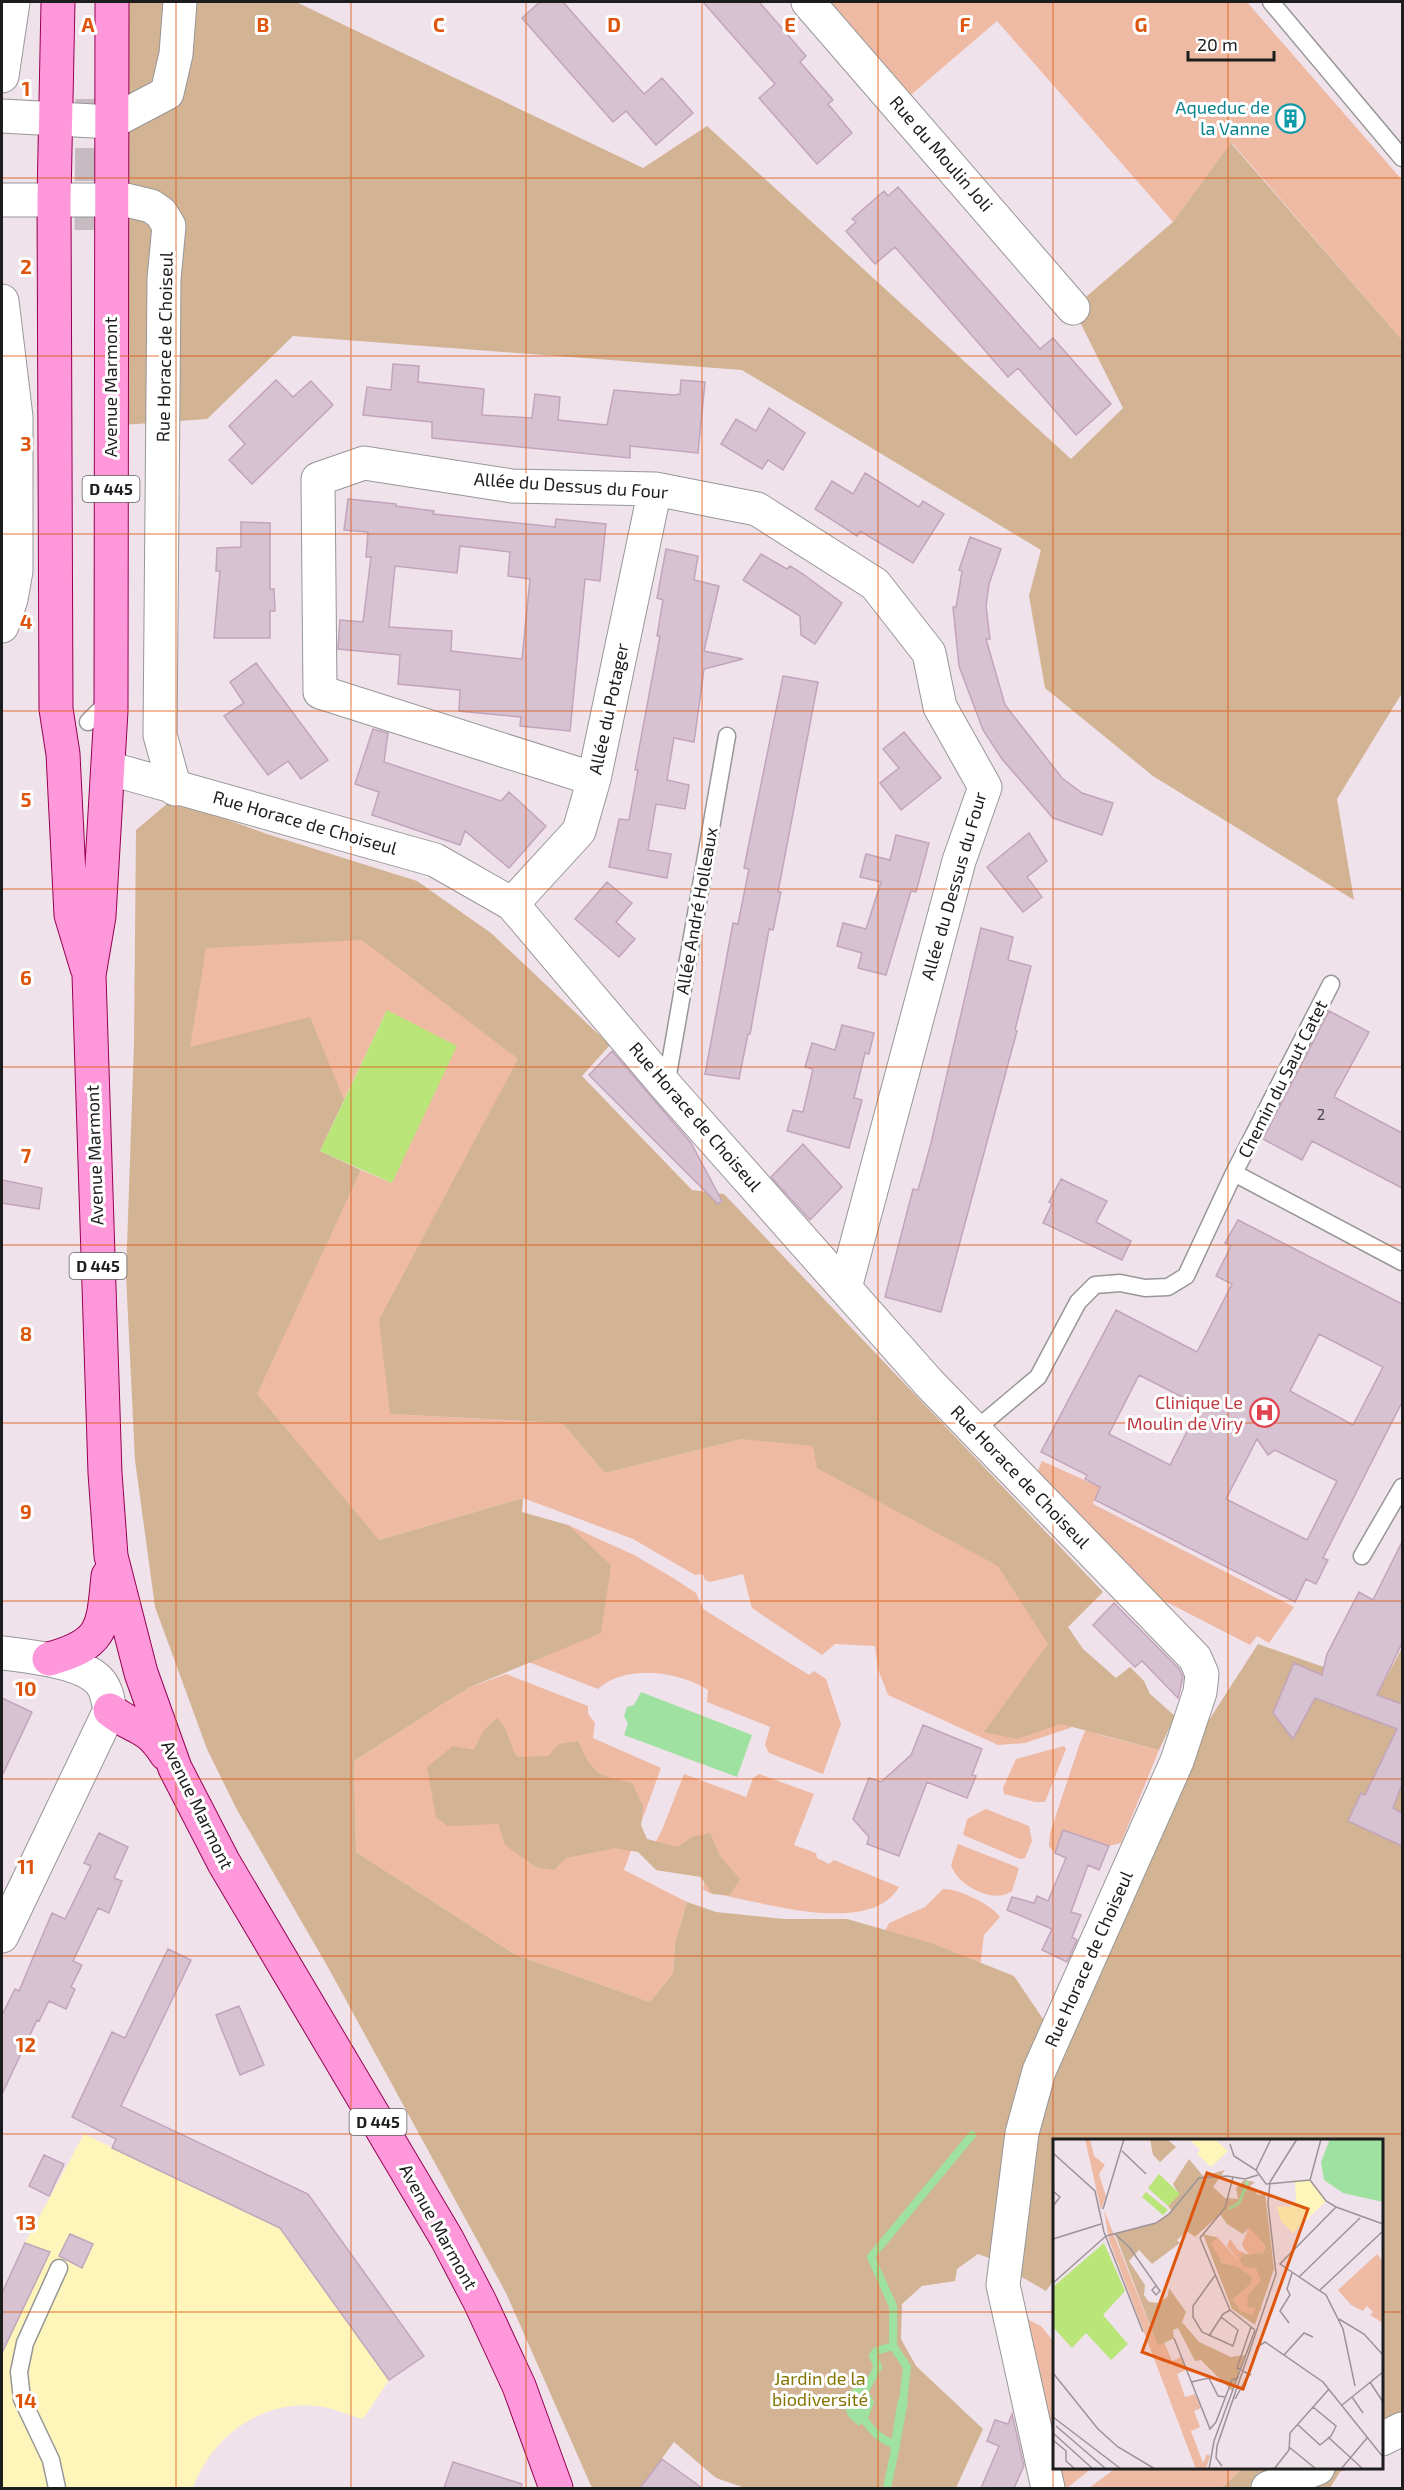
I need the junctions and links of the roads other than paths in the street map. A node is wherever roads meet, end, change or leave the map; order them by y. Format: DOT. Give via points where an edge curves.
graph roads {
  1 [pos="13,2"];
  2 [pos="58,2"];
  3 [pos="77,2"];
  4 [pos="92,2"];
  5 [pos="112,2"];
  6 [pos="180,2"];
  7 [pos="808,2"];
  8 [pos="1271,2"];
  9 [pos="2,76"];
  10 [pos="2,116"];
  11 [pos="56,121"];
  12 [pos="112,122"];
  13 [pos="1402,158"];
  14 [pos="54,199"];
  15 [pos="2,200"];
  16 [pos="111,200"];
  17 [pos="2,301"];
  18 [pos="1073,308"];
  19 [pos="655,489"];
  20 [pos="2,626"];
  21 [pos="111,699"];
  22 [pos="88,722"];
  23 [pos="727,736"];
  24 [pos="63,754"];
  25 [pos="108,768"];
  26 [pos="594,779"];
  27 [pos="175,789"];
  28 [pos="512,904"];
  29 [pos="99,916"];
  30 [pos="89,975"];
  31 [pos="1331,984"];
  32 [pos="666,1086"];
  33 [pos="1234,1173"];
  34 [pos="1402,1262"];
  35 [pos="845,1288"];
  36 [pos="975,1430"];
  37 [pos="1402,1487"];
  38 [pos="111,1556"];
  39 [pos="1362,1556"];
  40 [pos="2,1653"];
  41 [pos="49,1659"];
  42 [pos="104,1723"];
  43 [pos="175,1768"];
  44 [pos="2,1936"];
  45 [pos="58,2268"];
  46 [pos="1402,2429"];
  47 [pos="1383,2438"];
  48 [pos="1316,2469"];
  49 [pos="57,2488"];
  50 [pos="556,2488"];
  51 [pos="1048,2488"];
  52 [pos="1268,2488"];
  1 -- 9 [label="street"];
  2 -- 11 [label="main road, Avenue Marmont / D 445"];
  3 -- 4 [label="main road" via="84,88"];
  5 -- 12 [label="main road, Avenue Marmont / D 445"];
  6 -- 12 [label="street" via="176,54 167,93"];
  7 -- 18 [label="street, Rue du Moulin Joli"];
  8 -- 13 [label="lane"];
  10 -- 11 [label="street"];
  11 -- 12 [label="street"];
  11 -- 14 [label="main road, Avenue Marmont / D 445"];
  12 -- 16 [label="main road, Avenue Marmont / D 445"];
  14 -- 15 [label="street"];
  14 -- 16 [label="street"];
  14 -- 24 [label="main road, Avenue Marmont / D 445" via="56,709"];
  16 -- 21 [label="main road, Avenue Marmont / D 445"];
  16 -- 27 [label="street, Rue Horace de Choiseul" via="151,206 169,226 164,279 160,735"];
  17 -- 20 [label="street" via="16,417 16,572"];
  19 -- 26 [label="street, Allée du Potager"];
  19 -- 26 [label="street, Allée du Dessus du Four" via="512,486 364,463 318,479 320,692"];
  19 -- 35 [label="street, Allée du Dessus du Four" via="757,509 875,584 929,653 940,707 985,787 959,861"];
  21 -- 22 [label="lane"];
  21 -- 25 [label="main road, Avenue Marmont / D 445"];
  22 -- 24 [label="main road, Avenue Marmont / D 445" via="83,230 73,708"];
  22 -- 29 [label="main road, Avenue Marmont / D 445" via="87,865"];
  23 -- 32 [label="lane, Allée André Holleaux"];
  24 -- 30 [label="main road, Avenue Marmont / D 445" via="71,915"];
  25 -- 27 [label="street, Rue Horace de Choiseul"];
  25 -- 29 [label="main road, Avenue Marmont / D 445"];
  26 -- 28 [label="street, Allée du Potager" via="579,831"];
  27 -- 28 [label="street, Rue Horace de Choiseul" via="435,860"];
  28 -- 32 [label="street, Rue Horace de Choiseul"];
  29 -- 30 [label="main road, Avenue Marmont / D 445"];
  30 -- 38 [label="main road, Avenue Marmont / D 445"];
  31 -- 33 [label="lane, Chemin du Saut Catet"];
  32 -- 35 [label="street, Rue Horace de Choiseul"];
  33 -- 34 [label="lane, Chemin du Saut Catet"];
  33 -- 36 [label="lane, Chemin du Saut Catet" via="1186,1276 1168,1287 1095,1285 1078,1302 1038,1377"];
  35 -- 36 [label="street, Rue Horace de Choiseul"];
  36 -- 51 [label="street, Rue Horace de Choiseul" via="1187,1649 1202,1674 1200,1692 1177,1761 1039,2072 1022,2133 1003,2285"];
  37 -- 39 [label="lane"];
  38 -- 41 [label="main road" via="104,1623 80,1649"];
  38 -- 43 [label="main road, Avenue Marmont / D 445" via="141,1673"];
  40 -- 41 [label="street"];
  41 -- 42 [label="street" via="100,1682 107,1694"];
  42 -- 43 [label="main road" via="138,1724 155,1737"];
  42 -- 44 [label="street"];
  43 -- 50 [label="main road, Avenue Marmont / D 445" via="224,1863 469,2281 519,2386"];
  45 -- 49 [label="lane" via="25,2343 19,2372 22,2399 51,2460"];
  46 -- 47 [label="street"];
  48 -- 52 [label="street"];
}
